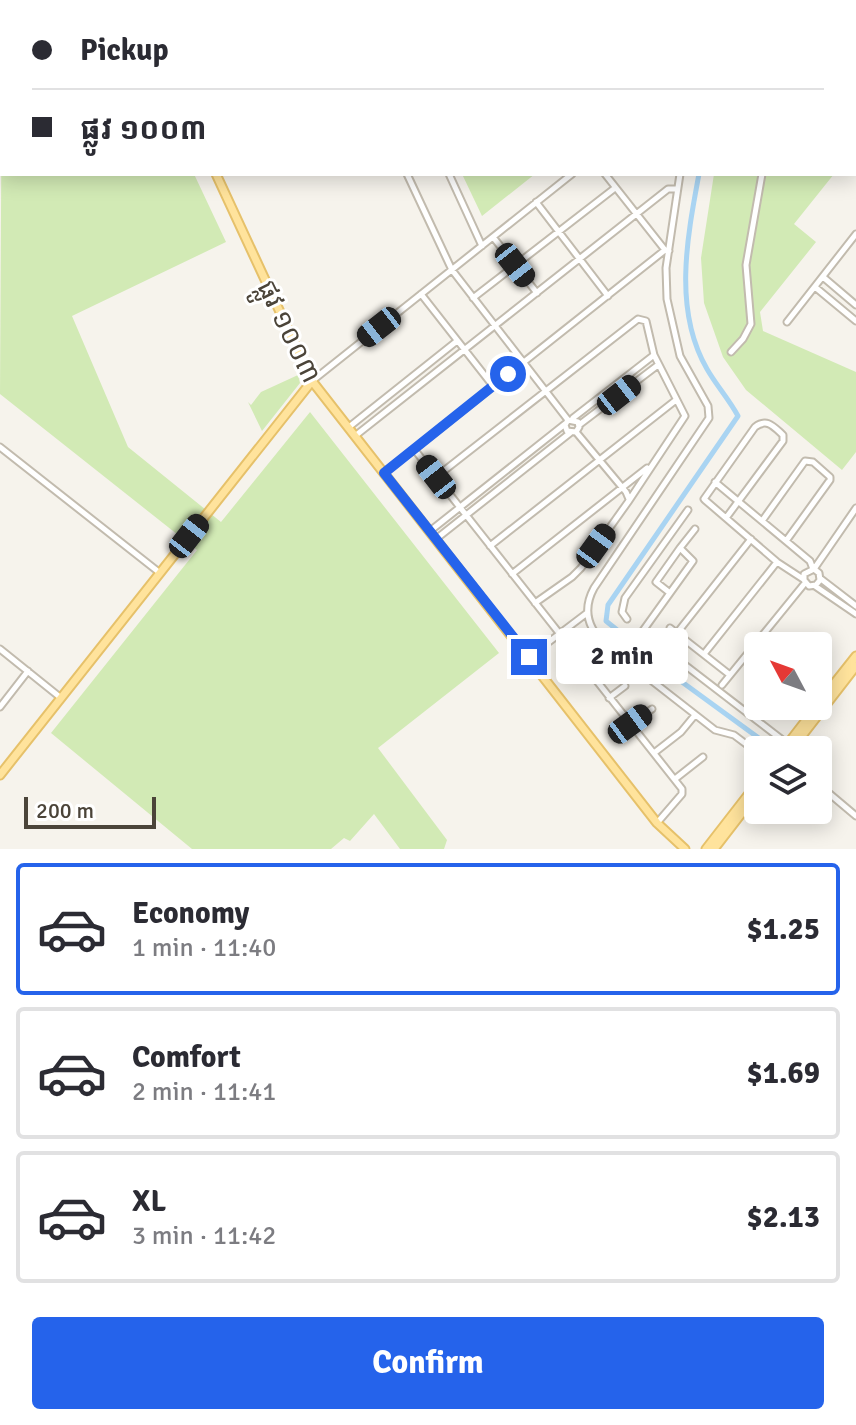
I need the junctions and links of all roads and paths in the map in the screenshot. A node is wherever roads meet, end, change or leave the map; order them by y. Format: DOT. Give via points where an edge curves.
graph roads {
  1 [pos="217,176"];
  2 [pos="408,176"];
  3 [pos="450,176"];
  4 [pos="569,176"];
  5 [pos="606,176"];
  6 [pos="680,176"];
  7 [pos="762,176"];
  8 [pos="615,188"];
  9 [pos="677,189"];
  10 [pos="536,202"];
  11 [pos="636,214"];
  12 [pos="559,232"];
  13 [pos="856,234"];
  14 [pos="493,237"];
  15 [pos="482,246"];
  16 [pos="667,251"];
  17 [pos="579,259"];
  18 [pos="515,265"];
  19 [pos="452,270"];
  20 [pos="823,277"];
  21 [pos="815,287"];
  22 [pos="537,293"];
  23 [pos="421,294"];
  24 [pos="608,296"];
  25 [pos="473,298"];
  26 [pos="855,301"];
  27 [pos="856,321"];
  28 [pos="787,322"];
  29 [pos="495,326"];
  30 [pos="457,341"];
  31 [pos="464,350"];
  32 [pos="731,352"];
  33 [pos="654,355"];
  34 [pos="434,358"];
  35 [pos="523,363"];
  36 [pos="658,365"];
  37 [pos="441,368"];
  38 [pos="312,381"];
  39 [pos="493,386"];
  40 [pos="546,392"];
  41 [pos="676,400"];
  42 [pos="569,421"];
  43 [pos="349,427"];
  44 [pos="575,430"];
  45 [pos="355,436"];
  46 [pos="0,447"];
  47 [pos="414,449"];
  48 [pos="599,459"];
  49 [pos="650,466"];
  50 [pos="384,473"];
  51 [pos="436,477"];
  52 [pos="715,482"];
  53 [pos="621,487"];
  54 [pos="739,501"];
  55 [pos="628,502"];
  56 [pos="460,508"];
  57 [pos="856,508"];
  58 [pos="688,510"];
  59 [pos="466,515"];
  60 [pos="726,518"];
  61 [pos="762,521"];
  62 [pos="695,529"];
  63 [pos="430,531"];
  64 [pos="436,539"];
  65 [pos="751,539"];
  66 [pos="786,541"];
  67 [pos="490,546"];
  68 [pos="680,548"];
  69 [pos="777,562"];
  70 [pos="813,569"];
  71 [pos="160,573"];
  72 [pos="512,574"];
  73 [pos="821,579"];
  74 [pos="804,581"];
  75 [pos="815,586"];
  76 [pos="670,593"];
  77 [pos="535,603"];
  78 [pos="856,606"];
  79 [pos="587,613"];
  80 [pos="856,614"];
  81 [pos="627,619"];
  82 [pos="670,628"];
  83 [pos="677,633"];
  84 [pos="559,634"];
  85 [pos="0,649"];
  86 [pos="704,654"];
  87 [pos="856,656"];
  88 [pos="529,657"];
  89 [pos="856,666"];
  90 [pos="28,671"];
  91 [pos="730,675"];
  92 [pos="722,685"];
  93 [pos="625,686"];
  94 [pos="832,686"];
  95 [pos="61,698"];
  96 [pos="609,698"];
  97 [pos="0,707"];
  98 [pos="652,709"];
  99 [pos="695,715"];
  100 [pos="630,724"];
  101 [pos="773,736"];
  102 [pos="798,736"];
  103 [pos="744,742"];
  104 [pos="654,753"];
  105 [pos="703,757"];
  106 [pos="0,775"];
  107 [pos="675,779"];
  108 [pos="832,796"];
  109 [pos="744,800"];
  110 [pos="744,810"];
  111 [pos="856,816"];
  112 [pos="657,823"];
  113 [pos="685,849"];
  114 [pos="706,849"];
  115 [pos="714,849"];
  1 -- 38 [label="main road, ផ្លូវ ១០០៣"];
  2 -- 19 [label="street"];
  3 -- 15 [label="street"];
  4 -- 10 [label="street"];
  5 -- 8 [label="street"];
  6 -- 9 [label="street"];
  7 -- 32 [label="street" via="746,265 751,324"];
  8 -- 11 [label="street"];
  8 -- 12 [label="street"];
  9 -- 11 [label="street" via="668,189"];
  9 -- 16 [label="street"];
  10 -- 12 [label="street"];
  10 -- 14 [label="street"];
  11 -- 16 [label="street"];
  11 -- 17 [label="street"];
  12 -- 17 [label="street"];
  12 -- 18 [label="street"];
  13 -- 20 [label="street"];
  14 -- 15 [label="street"];
  14 -- 18 [label="street"];
  15 -- 19 [label="street"];
  16 -- 24 [label="street"];
  16 -- 79 [label="street" via="673,332 685,367 710,410 709,418 594,588"];
  17 -- 22 [label="street"];
  17 -- 24 [label="street"];
  18 -- 22 [label="street"];
  18 -- 25 [label="street"];
  19 -- 23 [label="street"];
  19 -- 25 [label="street"];
  20 -- 21 [label="street"];
  20 -- 26 [label="street"];
  21 -- 27 [label="street"];
  21 -- 28 [label="street"];
  22 -- 29 [label="street"];
  23 -- 30 [label="street"];
  23 -- 38 [label="street"];
  24 -- 35 [label="street"];
  25 -- 29 [label="street"];
  29 -- 31 [label="street"];
  29 -- 35 [label="street"];
  30 -- 31 [label="street"];
  30 -- 34 [label="street"];
  31 -- 37 [label="street"];
  31 -- 39 [label="street"];
  33 -- 36 [label="street"];
  33 -- 40 [label="street" via="647,323 638,319"];
  33 -- 42 [label="street"];
  34 -- 37 [label="street"];
  34 -- 43 [label="street"];
  35 -- 39 [label="street"];
  35 -- 40 [label="street"];
  36 -- 41 [label="street"];
  36 -- 44 [label="street"];
  37 -- 45 [label="street"];
  38 -- 43 [label="main road, ផ្លូវ ១០០៣"];
  38 -- 71 [label="main road"];
  39 -- 47 [label="street"];
  40 -- 42 [label="street"];
  40 -- 51 [label="street"];
  41 -- 48 [label="street"];
  41 -- 49 [label="street" via="685,416"];
  42 -- 44 [label="street"];
  42 -- 44 [label="street" via="566,429"];
  42 -- 56 [label="street"];
  43 -- 45 [label="main road, ផ្លូវ ១០០៣"];
  44 -- 48 [label="street"];
  44 -- 59 [label="street"];
  45 -- 50 [label="main road, ផ្លូវ ១០០៣"];
  46 -- 71 [label="street"];
  47 -- 50 [label="street"];
  47 -- 51 [label="street"];
  48 -- 53 [label="street"];
  48 -- 67 [label="street"];
  49 -- 53 [label="street"];
  49 -- 55 [label="street"];
  50 -- 63 [label="main road, ផ្លូវ ១០០៣"];
  51 -- 56 [label="street"];
  52 -- 54 [label="street"];
  52 -- 54 [label="street" via="757,425 768,422 783,441"];
  52 -- 60 [label="street" via="705,500"];
  53 -- 55 [label="street"];
  53 -- 72 [label="street"];
  54 -- 60 [label="street"];
  54 -- 61 [label="street"];
  55 -- 77 [label="street" via="572,577"];
  56 -- 59 [label="street"];
  56 -- 63 [label="street"];
  57 -- 70 [label="street"];
  58 -- 81 [label="street" via="625,598 622,612"];
  59 -- 64 [label="street"];
  59 -- 67 [label="street"];
  60 -- 65 [label="street"];
  61 -- 66 [label="street"];
  61 -- 66 [label="street" via="805,461 813,462 830,480"];
  62 -- 68 [label="street"];
  63 -- 64 [label="main road, ផ្លូវ ១០០៣"];
  64 -- 88 [label="main road, ផ្លូវ ១០០៣"];
  65 -- 69 [label="street"];
  65 -- 83 [label="street"];
  66 -- 70 [label="street"];
  67 -- 72 [label="street"];
  68 -- 76 [label="street" via="693,561"];
  68 -- 76 [label="street" via="656,582"];
  69 -- 74 [label="street"];
  69 -- 86 [label="street"];
  70 -- 73 [label="street"];
  70 -- 74 [label="street" via="805,572"];
  71 -- 95 [label="main road"];
  72 -- 77 [label="street"];
  73 -- 75 [label="street"];
  73 -- 78 [label="street"];
  74 -- 75 [label="street"];
  74 -- 91 [label="street"];
  75 -- 80 [label="street"];
  76 -- 101 [label="street" via="642,632"];
  77 -- 84 [label="street"];
  79 -- 84 [label="street"];
  79 -- 99 [label="street" via="600,640"];
  82 -- 83 [label="street"];
  83 -- 86 [label="street"];
  84 -- 88 [label="street"];
  84 -- 96 [label="street"];
  85 -- 90 [label="street"];
  86 -- 91 [label="street"];
  87 -- 94 [label="main road"];
  88 -- 112 [label="main road, ផ្លូវ ១០០៣"];
  89 -- 102 [label="main road"];
  90 -- 95 [label="street"];
  90 -- 97 [label="street"];
  91 -- 92 [label="street"];
  93 -- 96 [label="street"];
  95 -- 106 [label="main road"];
  96 -- 100 [label="street"];
  98 -- 100 [label="street"];
  99 -- 103 [label="street"];
  99 -- 104 [label="street"];
  100 -- 104 [label="street"];
  104 -- 107 [label="street"];
  105 -- 107 [label="street"];
  107 -- 112 [label="street" via="682,794"];
  108 -- 111 [label="street"];
  109 -- 114 [label="main road"];
  110 -- 115 [label="main road"];
  112 -- 113 [label="main road, ផ្លូវ ១០០៣"];
}
